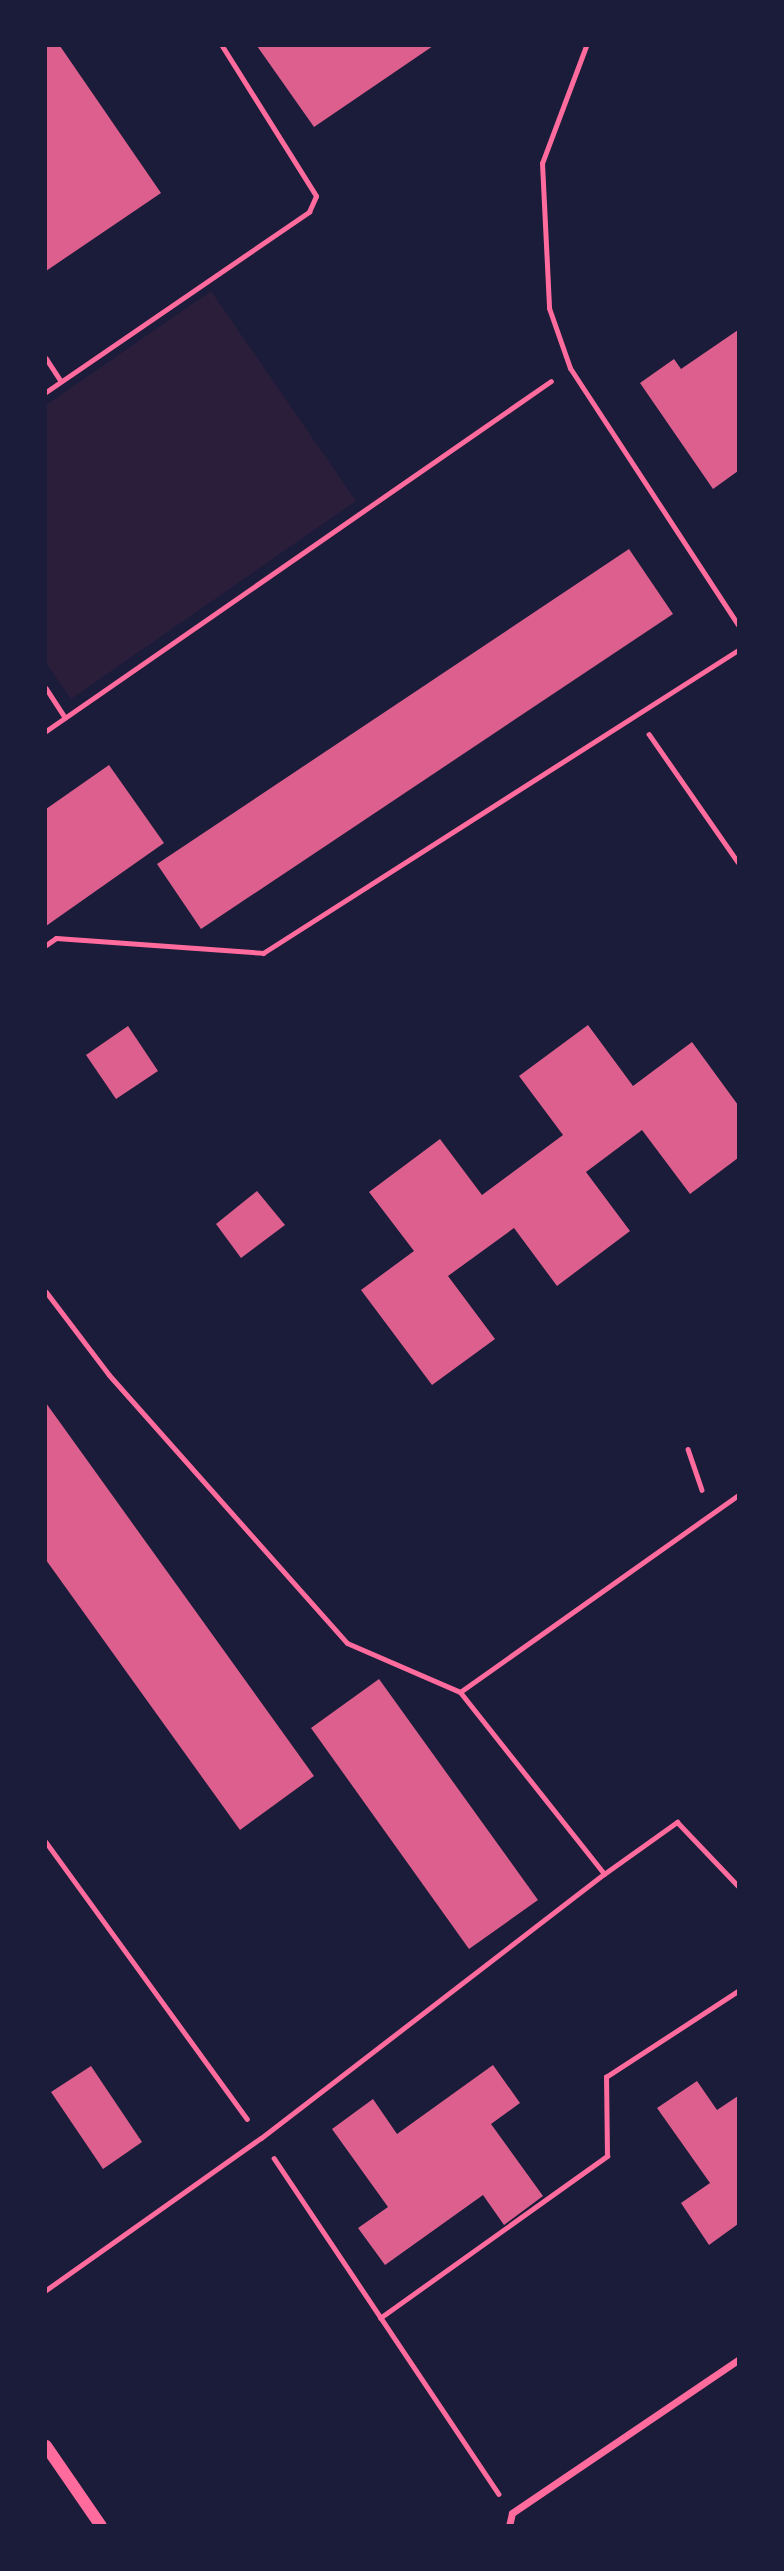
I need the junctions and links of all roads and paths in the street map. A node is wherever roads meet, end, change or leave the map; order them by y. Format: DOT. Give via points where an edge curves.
graph roads {
  1 [pos="222,46"];
  2 [pos="586,46"];
  3 [pos="46,358"];
  4 [pos="570,368"];
  5 [pos="61,382"];
  6 [pos="46,392"];
  7 [pos="738,625"];
  8 [pos="738,650"];
  9 [pos="46,688"];
  10 [pos="634,715"];
  11 [pos="65,717"];
  12 [pos="46,731"];
  13 [pos="738,862"];
  14 [pos="46,945"];
  15 [pos="46,1292"];
  16 [pos="688,1449"];
  17 [pos="738,1494"];
  18 [pos="710,1514"];
  19 [pos="460,1692"];
  20 [pos="46,1842"];
  21 [pos="604,1874"];
  22 [pos="738,1885"];
  23 [pos="738,1992"];
  24 [pos="261,2138"];
  25 [pos="46,2290"];
  26 [pos="380,2318"];
  27 [pos="738,2360"];
  28 [pos="46,2446"];
  29 [pos="512,2513"];
  30 [pos="101,2525"];
  31 [pos="509,2525"];
  1 -- 5 [label="path" via="316,196 309,212"];
  2 -- 4 [label="lane" via="542,163 549,309"];
  3 -- 5 [label="path"];
  4 -- 7 [label="lane"];
  4 -- 11 [label="path"];
  5 -- 6 [label="path"];
  8 -- 10 [label="lane"];
  9 -- 11 [label="path"];
  10 -- 13 [label="path"];
  10 -- 14 [label="lane" via="263,953 56,938"];
  11 -- 12 [label="path"];
  15 -- 19 [label="lane" via="109,1375 347,1643"];
  16 -- 18 [label="path"];
  17 -- 18 [label="lane"];
  18 -- 19 [label="lane"];
  19 -- 21 [label="lane"];
  20 -- 24 [label="path"];
  21 -- 22 [label="lane" via="677,1822"];
  21 -- 24 [label="lane"];
  23 -- 26 [label="path" via="606,2077 607,2156"];
  24 -- 25 [label="lane"];
  24 -- 26 [label="path"];
  26 -- 29 [label="path"];
  27 -- 29 [label="street"];
  28 -- 30 [label="street"];
  29 -- 31 [label="street"];
}
